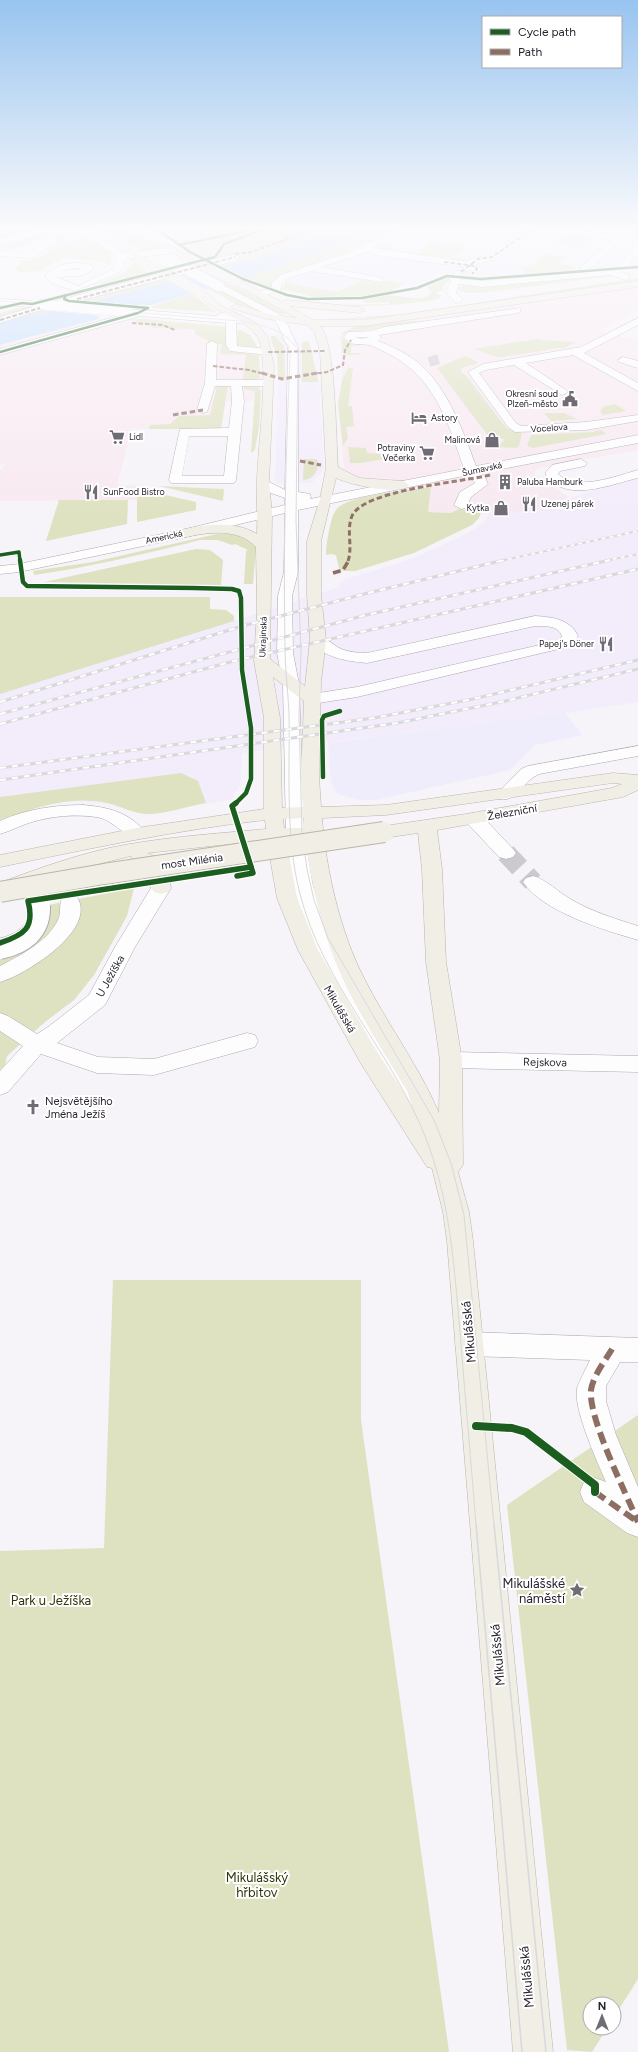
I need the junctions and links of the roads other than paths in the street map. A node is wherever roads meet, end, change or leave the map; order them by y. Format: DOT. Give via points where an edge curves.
graph roads {
  1 [pos="92,326"];
  2 [pos="232,326"];
  3 [pos="254,326"];
  4 [pos="272,326"];
  5 [pos="280,326"];
  6 [pos="309,326"];
  7 [pos="350,326"];
  8 [pos="412,326"];
  9 [pos="628,326"];
  10 [pos="619,330"];
  11 [pos="268,332"];
  12 [pos="638,334"];
  13 [pos="310,340"];
  14 [pos="212,344"];
  15 [pos="325,351"];
  16 [pos="0,352"];
  17 [pos="268,352"];
  18 [pos="574,352"];
  19 [pos="623,360"];
  20 [pos="429,362"];
  21 [pos="517,362"];
  22 [pos="638,365"];
  23 [pos="415,366"];
  24 [pos="638,376"];
  25 [pos="626,381"];
  26 [pos="210,383"];
  27 [pos="236,383"];
  28 [pos="269,383"];
  29 [pos="638,388"];
  30 [pos="562,392"];
  31 [pos="203,410"];
  32 [pos="638,418"];
  33 [pos="234,432"];
  34 [pos="638,439"];
  35 [pos="596,460"];
  36 [pos="332,468"];
  37 [pos="470,471"];
  38 [pos="638,474"];
  39 [pos="263,483"];
  40 [pos="403,485"];
  41 [pos="326,499"];
  42 [pos="461,505"];
  43 [pos="291,507"];
  44 [pos="265,513"];
  45 [pos="186,533"];
  46 [pos="314,541"];
  47 [pos="263,546"];
  48 [pos="0,570"];
  49 [pos="291,572"];
  50 [pos="300,631"];
  51 [pos="318,640"];
  52 [pos="300,660"];
  53 [pos="262,661"];
  54 [pos="291,684"];
  55 [pos="312,699"];
  56 [pos="638,751"];
  57 [pos="638,780"];
  58 [pos="638,783"];
  59 [pos="505,795"];
  60 [pos="474,819"];
  61 [pos="294,824"];
  62 [pos="427,826"];
  63 [pos="0,828"];
  64 [pos="384,832"];
  65 [pos="137,834"];
  66 [pos="506,852"];
  67 [pos="109,854"];
  68 [pos="0,861"];
  69 [pos="533,882"];
  70 [pos="161,888"];
  71 [pos="0,891"];
  72 [pos="40,906"];
  73 [pos="638,933"];
  74 [pos="0,949"];
  75 [pos="0,975"];
  76 [pos="0,1021"];
  77 [pos="247,1041"];
  78 [pos="37,1044"];
  79 [pos="451,1060"];
  80 [pos="638,1064"];
  81 [pos="0,1086"];
  82 [pos="449,1186"];
  83 [pos="469,1344"];
  84 [pos="625,1350"];
  85 [pos="595,1492"];
  86 [pos="638,1522"];
  87 [pos="533,2052"];
  1 -- 16 [label="street"];
  2 -- 17 [label="street" via="231,345 234,349"];
  3 -- 11 [label="main road, Ukrajinská"];
  4 -- 11 [label="main road"];
  5 -- 43 [label="street, Ukrajinská" via="293,351"];
  6 -- 15 [label="main road" via="319,331"];
  7 -- 15 [label="main road" via="336,331"];
  8 -- 23 [label="street" via="384,330 371,338"];
  9 -- 10 [label="street, Vocelova"];
  10 -- 12 [label="street"];
  10 -- 18 [label="street, Vocelova"];
  11 -- 17 [label="main road, Ukrajinská"];
  13 -- 15 [label="main road"];
  14 -- 26 [label="street"];
  15 -- 36 [label="main road"];
  17 -- 28 [label="main road, Ukrajinská"];
  18 -- 21 [label="street, Vocelova"];
  18 -- 25 [label="street"];
  19 -- 22 [label="street"];
  20 -- 23 [label="street"];
  21 -- 30 [label="street"];
  21 -- 32 [label="street, Vocelova" via="483,367 473,372 516,429 586,426"];
  23 -- 37 [label="street" via="444,404 460,437"];
  24 -- 25 [label="street"];
  25 -- 29 [label="street"];
  26 -- 27 [label="street"];
  26 -- 31 [label="street"];
  27 -- 28 [label="street"];
  27 -- 33 [label="street" via="238,401"];
  28 -- 39 [label="main road, Ukrajinská"];
  33 -- 33 [label="street" via="184,432 175,480 230,480"];
  34 -- 37 [label="street, Šumavská"];
  35 -- 38 [label="street" via="556,468 552,475 562,482 583,486"];
  36 -- 40 [label="main road" via="347,479"];
  36 -- 41 [label="main road"];
  37 -- 40 [label="street, Šumavská"];
  37 -- 42 [label="street" via="482,484 465,496"];
  39 -- 43 [label="street"];
  39 -- 44 [label="main road, Ukrajinská"];
  40 -- 41 [label="street, Šumavská"];
  41 -- 43 [label="street"];
  41 -- 46 [label="main road"];
  43 -- 44 [label="street, Americká" via="285,515"];
  43 -- 46 [label="street"];
  43 -- 49 [label="street, Ukrajinská"];
  44 -- 45 [label="street, Americká"];
  44 -- 47 [label="main road, Ukrajinská"];
  45 -- 47 [label="main road" via="209,529 233,530 249,535"];
  45 -- 48 [label="street, Americká"];
  46 -- 51 [label="main road" via="314,595"];
  47 -- 53 [label="main road, Ukrajinská"];
  49 -- 50 [label="street, Ukrajinská" via="298,595"];
  49 -- 54 [label="street, Ukrajinská" via="285,596 286,661"];
  51 -- 55 [label="main road"];
  51 -- 55 [label="street" via="338,654 367,658 535,621 558,624 569,631 570,636 562,644 357,692"];
  52 -- 54 [label="street, Ukrajinská"];
  53 -- 54 [label="main road"];
  53 -- 61 [label="main road, Ukrajinská"];
  54 -- 55 [label="main road"];
  54 -- 61 [label="street, Ukrajinská"];
  55 -- 61 [label="main road" via="310,777"];
  56 -- 59 [label="street" via="534,770 527,773"];
  57 -- 59 [label="main road" via="613,778"];
  58 -- 60 [label="main road, Železniční" via="617,793"];
  59 -- 61 [label="main road"];
  60 -- 62 [label="main road, Železniční"];
  60 -- 66 [label="street"];
  61 -- 65 [label="main road" via="236,818"];
  61 -- 67 [label="main road"];
  61 -- 82 [label="main road, Mikulášská" via="325,894 342,952 363,998 418,1091 433,1126"];
  61 -- 82 [label="main road, Mikulášská" via="288,898 308,950 364,1049 403,1112 432,1152"];
  62 -- 64 [label="main road, Železniční"];
  62 -- 79 [label="main road" via="432,870 436,962"];
  63 -- 65 [label="street" via="30,816 46,813 92,811 110,815 127,824"];
  64 -- 71 [label="main road, most Milénia, bridge"];
  65 -- 68 [label="main road"];
  67 -- 70 [label="main road" via="132,856 154,862 158,869"];
  67 -- 71 [label="main road" via="58,868"];
  69 -- 73 [label="street" via="553,899"];
  70 -- 78 [label="street, U Ježíška" via="97,1000 56,1033"];
  72 -- 74 [label="street, bridge" via="39,925 32,935 20,943"];
  74 -- 75 [label="street" via="19,942 29,934 36,925 37,911 70,903 70,917 51,942 30,958"];
  76 -- 78 [label="street"];
  77 -- 78 [label="street" via="154,1067 97,1065"];
  78 -- 81 [label="street, U Ježíška"];
  79 -- 80 [label="street, Rejskova"];
  79 -- 82 [label="main road"];
  82 -- 83 [label="main road, Mikulášská" via="460,1241"];
  83 -- 84 [label="street"];
  83 -- 87 [label="main road, Mikulášská"];
  84 -- 86 [label="street" via="591,1388 590,1399 595,1418"];
  85 -- 86 [label="street"];
}
